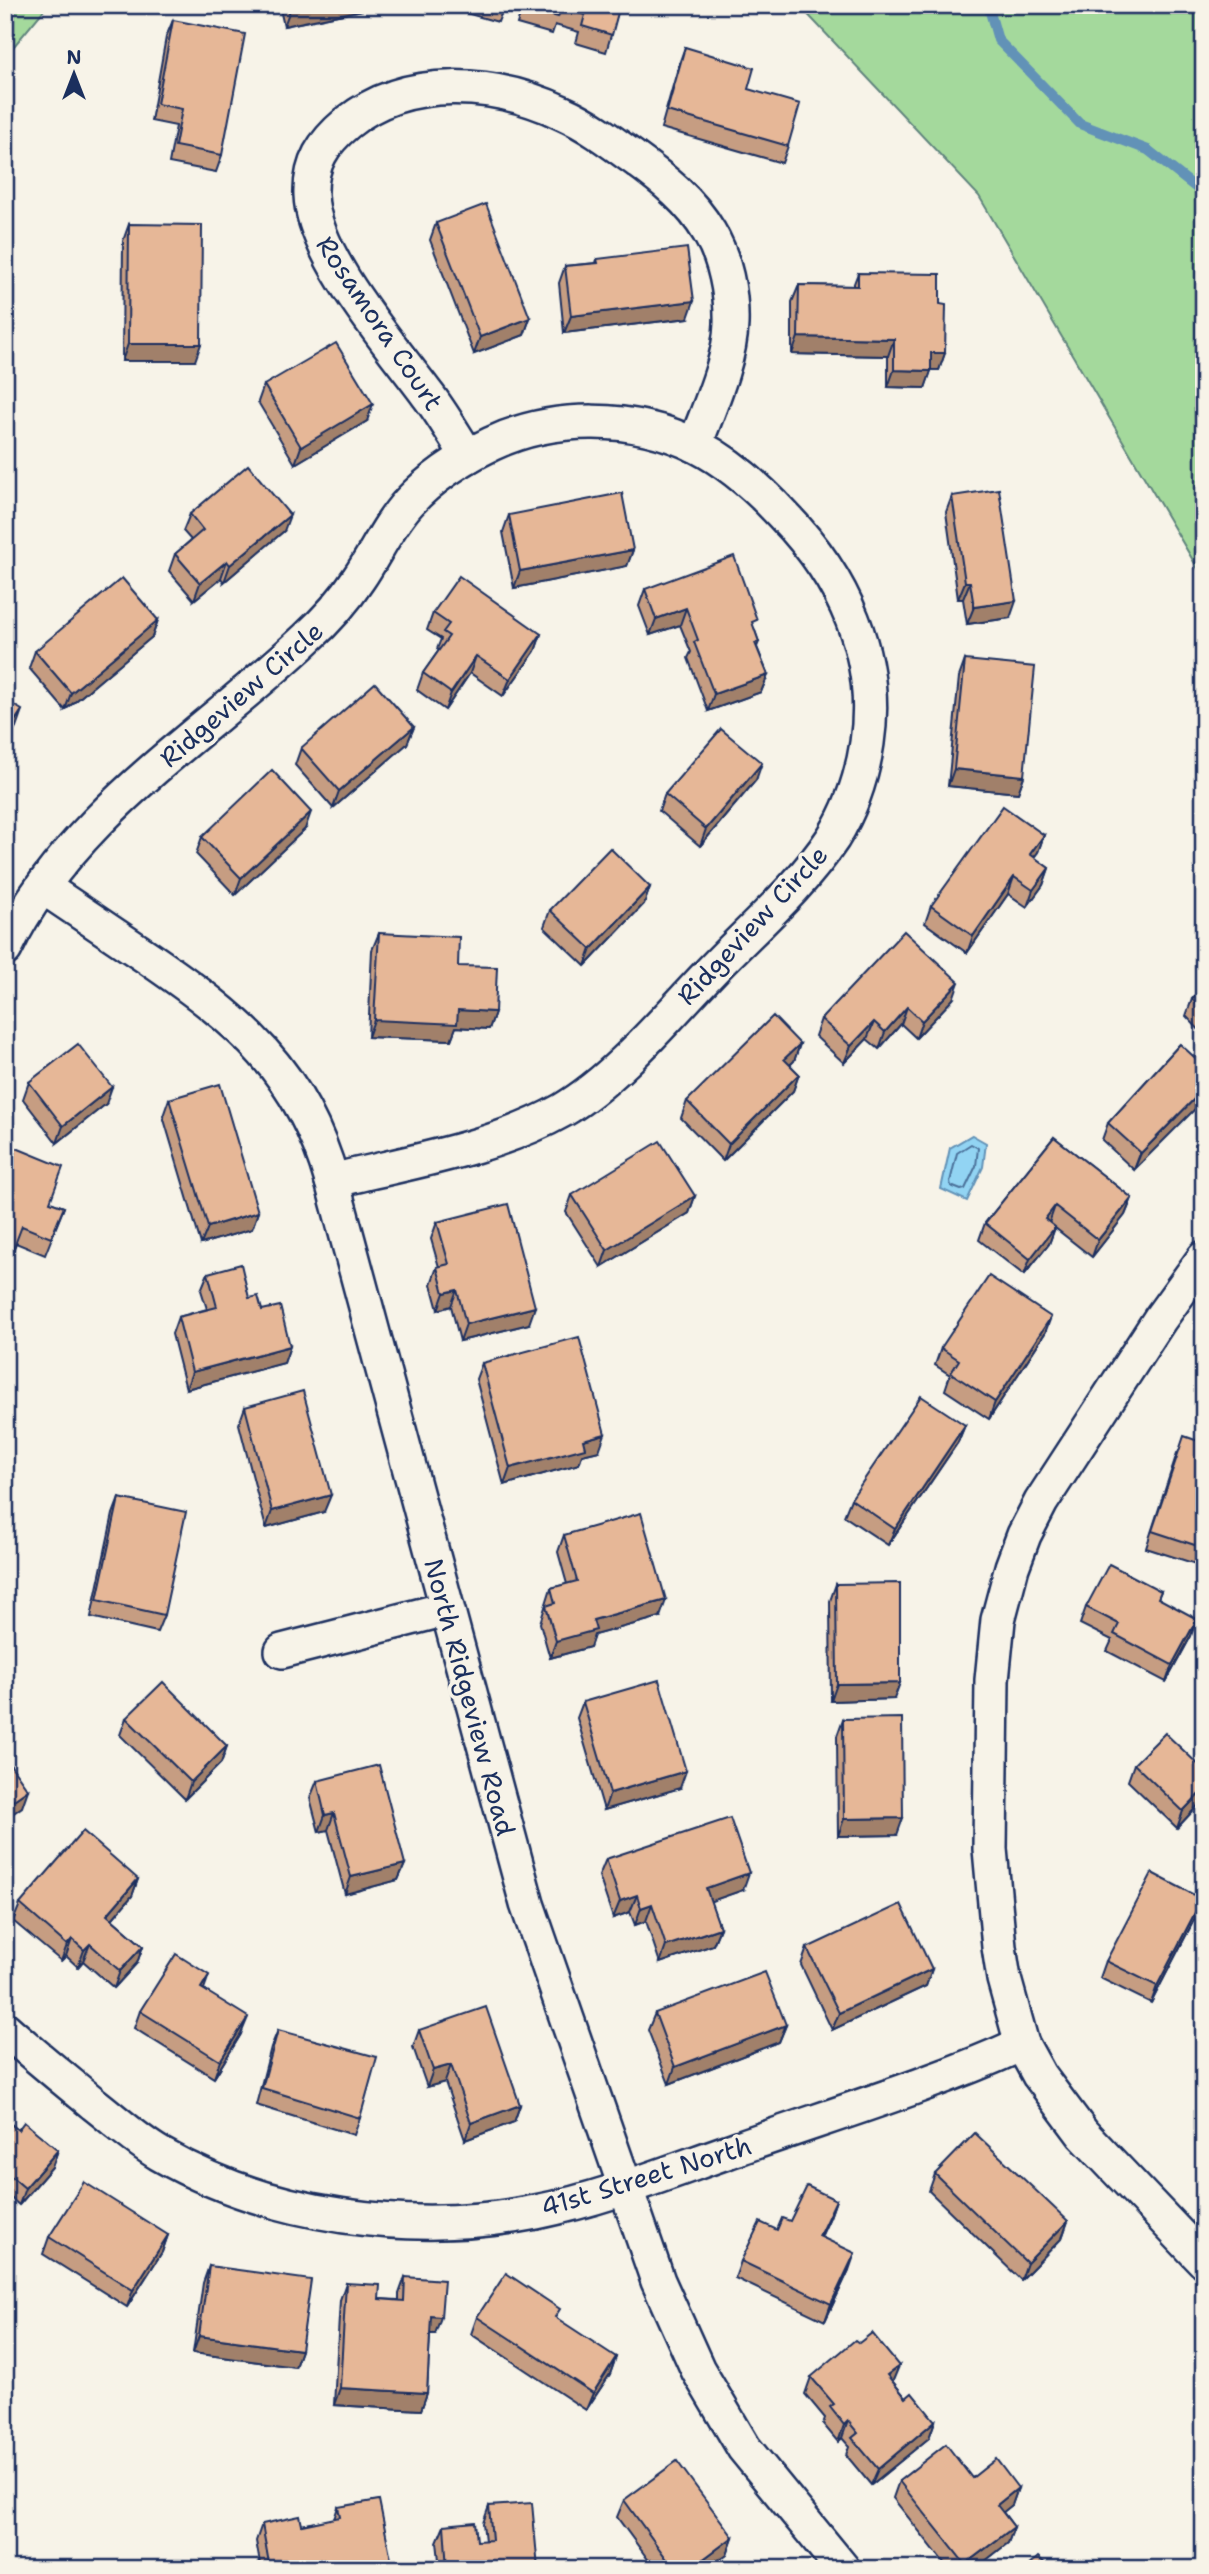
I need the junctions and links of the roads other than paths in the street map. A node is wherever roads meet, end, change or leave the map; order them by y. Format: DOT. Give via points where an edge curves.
graph roads {
  1 [pos="695,445"];
  2 [pos="468,456"];
  3 [pos="43,887"];
  4 [pos="5,949"];
  5 [pos="331,1181"];
  6 [pos="1204,1258"];
  7 [pos="446,1609"];
  8 [pos="282,1651"];
  9 [pos="5,2029"];
  10 [pos="1022,2044"];
  11 [pos="625,2187"];
  12 [pos="1204,2261"];
  13 [pos="843,2569"];
  1 -- 2 [label="street, Ridgeview Circle" via="621,424 571,423 522,432"];
  1 -- 2 [label="street, Rosamora Court" via="725,360 731,325 721,261 710,233 668,183 606,137 563,113 512,94 466,87 425,90 385,100 361,112 335,133 314,163 311,195 316,228 330,257"];
  1 -- 5 [label="street, Ridgeview Circle" via="757,488 800,531 851,613 863,649 869,722 862,770 846,814 802,877 629,1056 586,1094 539,1122 484,1142"];
  2 -- 3 [label="street, Ridgeview Circle" via="409,502 327,619 117,803"];
  3 -- 4 [label="street, Ridgeview Circle"];
  3 -- 5 [label="street, North Ridgeview Road" via="197,992 245,1031 284,1077 302,1107"];
  5 -- 7 [label="street, North Ridgeview Road"];
  6 -- 10 [label="street" via="1041,1502 1024,1535 1001,1608 992,1680 992,1883 1004,1979"];
  7 -- 8 [label="street"];
  7 -- 11 [label="street, North Ridgeview Road" via="527,1904"];
  9 -- 11 [label="street, 41st Street North" via="159,2153 222,2184 279,2202 359,2217 437,2222 555,2207"];
  10 -- 11 [label="street, 41st Street North" via="959,2071"];
  10 -- 12 [label="street" via="1083,2134"];
  11 -- 13 [label="street, North Ridgeview Road" via="673,2317 721,2411 744,2448"];
}
